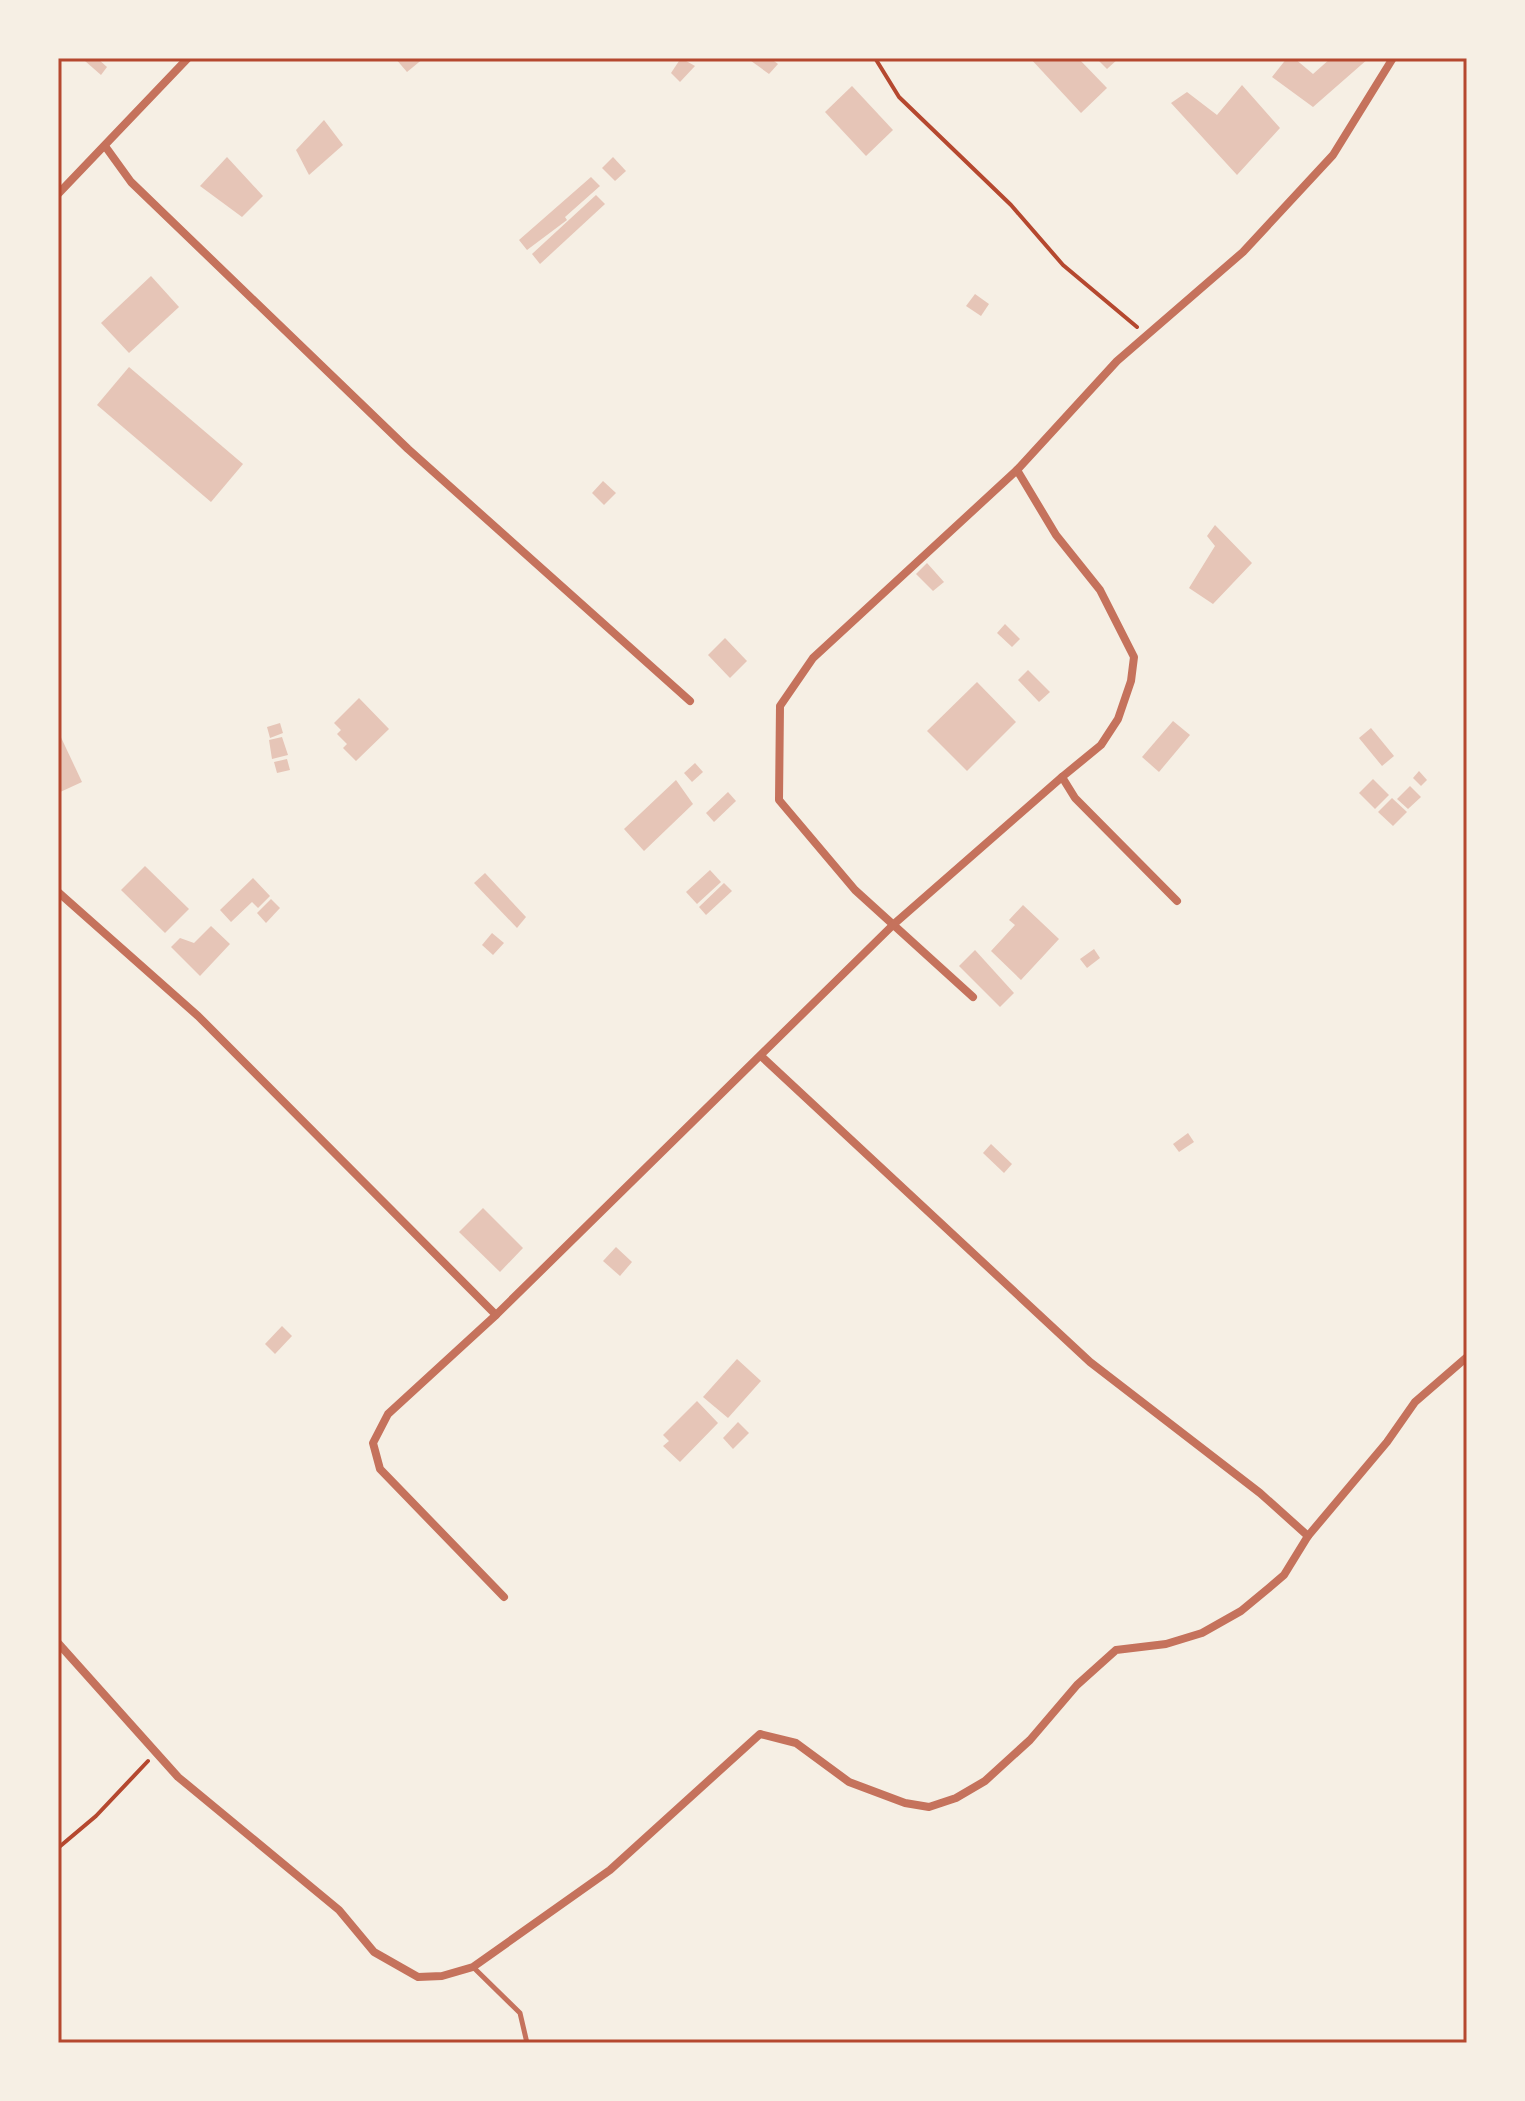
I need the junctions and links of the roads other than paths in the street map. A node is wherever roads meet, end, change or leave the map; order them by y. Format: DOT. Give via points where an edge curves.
graph roads {
  1 [pos="188,58"];
  2 [pos="1393,58"];
  3 [pos="105,146"];
  4 [pos="58,194"];
  5 [pos="1017,470"];
  6 [pos="690,701"];
  7 [pos="1062,777"];
  8 [pos="58,892"];
  9 [pos="1177,901"];
  10 [pos="894,924"];
  11 [pos="973,997"];
  12 [pos="761,1056"];
  13 [pos="496,1315"];
  14 [pos="1467,1357"];
  15 [pos="1308,1536"];
  16 [pos="504,1597"];
  17 [pos="58,1643"];
  18 [pos="473,1967"];
  19 [pos="527,2043"];
  1 -- 3 [label="street"];
  2 -- 5 [label="street" via="1333,155 1243,252 1117,361"];
  3 -- 4 [label="street"];
  3 -- 6 [label="street" via="131,182 408,449"];
  5 -- 7 [label="street" via="1056,535 1100,590 1134,657 1118,719 1101,745"];
  5 -- 10 [label="street" via="813,658 780,706 779,800 855,890"];
  7 -- 9 [label="street" via="1075,798"];
  7 -- 10 [label="street"];
  8 -- 13 [label="street" via="198,1016"];
  10 -- 11 [label="street"];
  10 -- 12 [label="street"];
  12 -- 13 [label="street"];
  12 -- 15 [label="street" via="1090,1362"];
  13 -- 16 [label="street" via="388,1414 373,1443 380,1469"];
  14 -- 15 [label="street" via="1415,1402"];
  15 -- 18 [label="street" via="1284,1575 1241,1611 1202,1633 1116,1650 1102,1660 1030,1740 985,1781 956,1798 929,1807 905,1803 849,1782 796,1743 760,1734 610,1870"];
  17 -- 18 [label="street" via="178,1777 339,1910 374,1952 418,1977"];
  18 -- 19 [label="lane" via="520,2013"];
}
